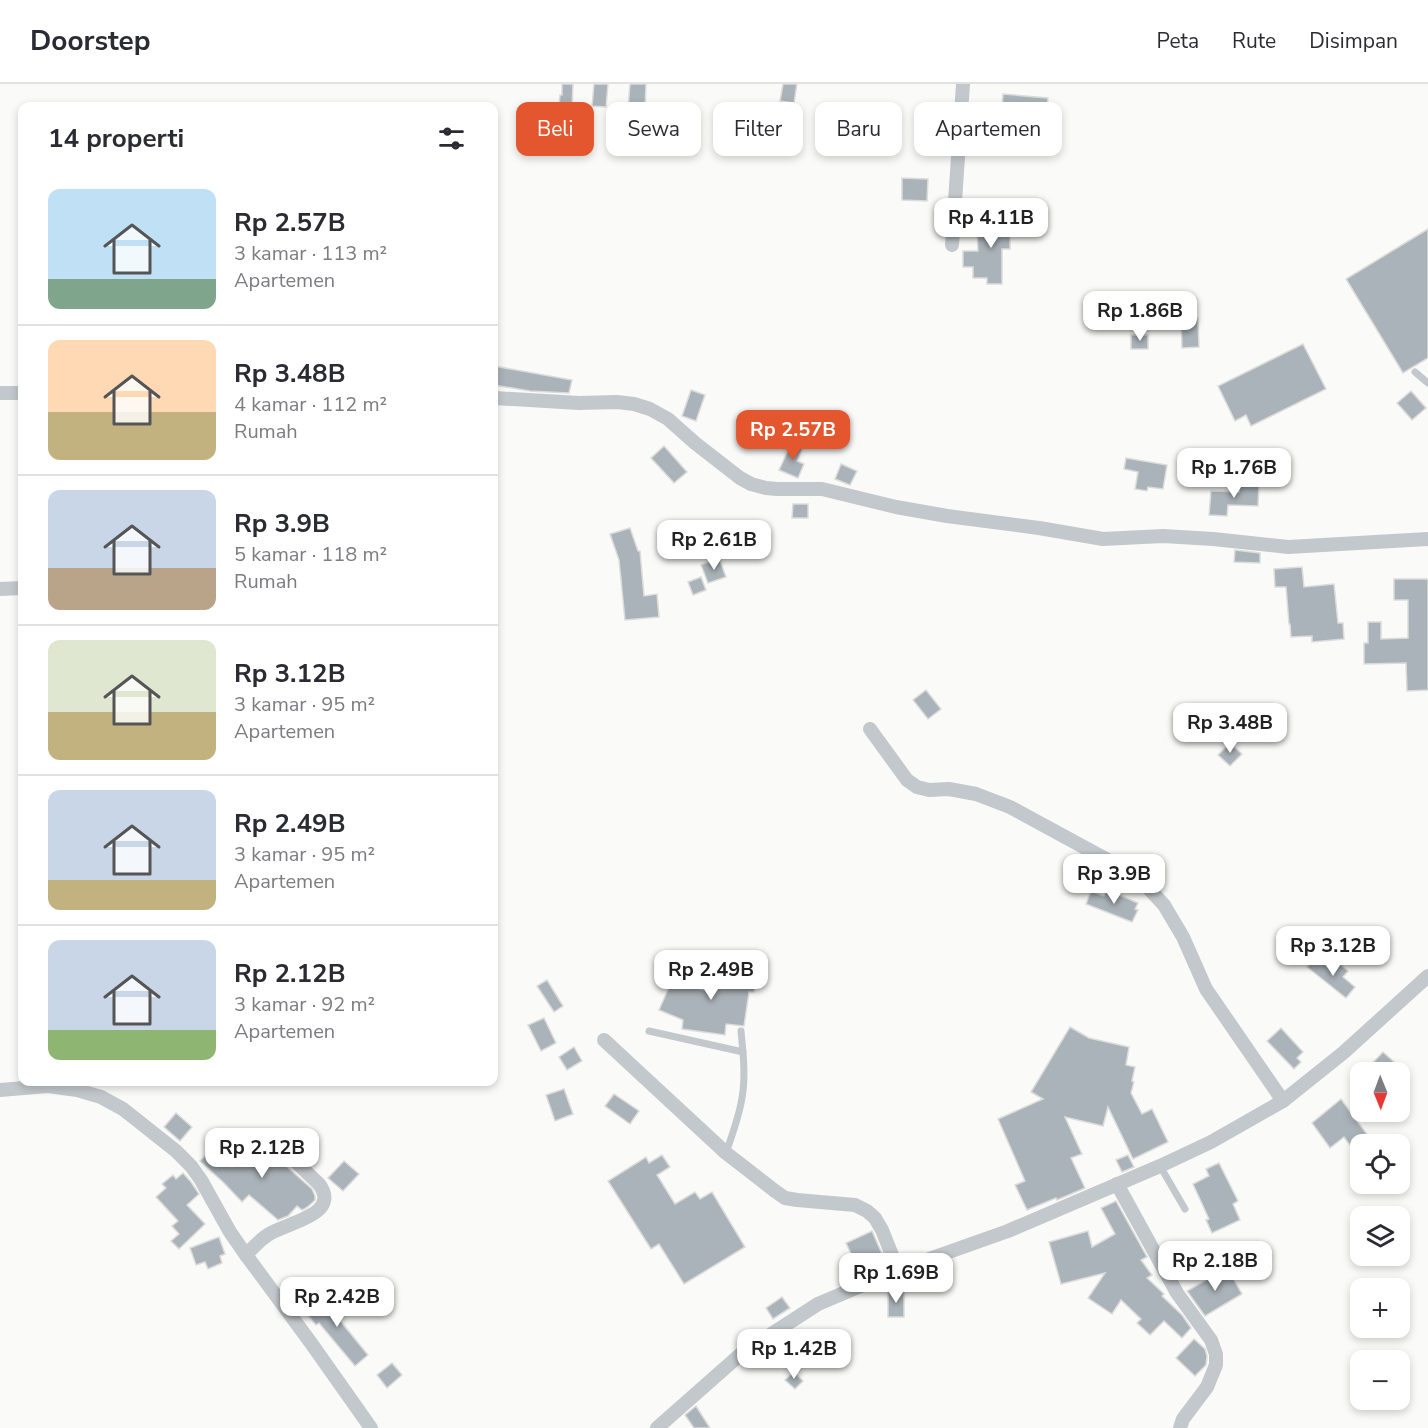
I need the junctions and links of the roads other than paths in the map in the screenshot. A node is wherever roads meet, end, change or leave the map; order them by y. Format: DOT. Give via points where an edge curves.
graph roads {
  1 [pos="963,84"];
  2 [pos="952,245"];
  3 [pos="1415,372"];
  4 [pos="1428,383"];
  5 [pos="0,393"];
  6 [pos="18,393"];
  7 [pos="498,398"];
  8 [pos="1428,539"];
  9 [pos="18,588"];
  10 [pos="0,589"];
  11 [pos="870,729"];
  12 [pos="1428,976"];
  13 [pos="649,1031"];
  14 [pos="741,1031"];
  15 [pos="604,1040"];
  16 [pos="743,1052"];
  17 [pos="0,1090"];
  18 [pos="1283,1101"];
  19 [pos="278,1145"];
  20 [pos="726,1153"];
  21 [pos="1160,1166"];
  22 [pos="1117,1184"];
  23 [pos="1185,1209"];
  24 [pos="246,1255"];
  25 [pos="898,1270"];
  26 [pos="371,1428"];
  27 [pos="657,1428"];
  28 [pos="1180,1428"];
  1 -- 2 [label="street"];
  3 -- 4 [label="lane"];
  5 -- 6 [label="street"];
  7 -- 8 [label="street" via="634,404 668,419 751,484 777,489 822,489 947,516 1103,539 1163,536 1288,547"];
  9 -- 10 [label="street"];
  11 -- 18 [label="street" via="917,787 976,794 1010,807 1137,876 1164,905 1206,990"];
  12 -- 18 [label="street"];
  13 -- 16 [label="lane"];
  14 -- 16 [label="lane"];
  15 -- 20 [label="street"];
  16 -- 20 [label="lane" via="742,1096"];
  17 -- 24 [label="street" via="48,1086 77,1090 123,1109 191,1166"];
  18 -- 21 [label="street"];
  19 -- 24 [label="street" via="319,1184 325,1199 312,1215 261,1239"];
  20 -- 25 [label="street" via="785,1198 855,1205 867,1211 882,1230"];
  21 -- 22 [label="street"];
  21 -- 23 [label="lane"];
  22 -- 25 [label="street" via="1008,1231"];
  22 -- 28 [label="street" via="1177,1293 1211,1340 1216,1354 1207,1387"];
  24 -- 26 [label="street"];
  25 -- 27 [label="street" via="818,1304 741,1353"];
}
